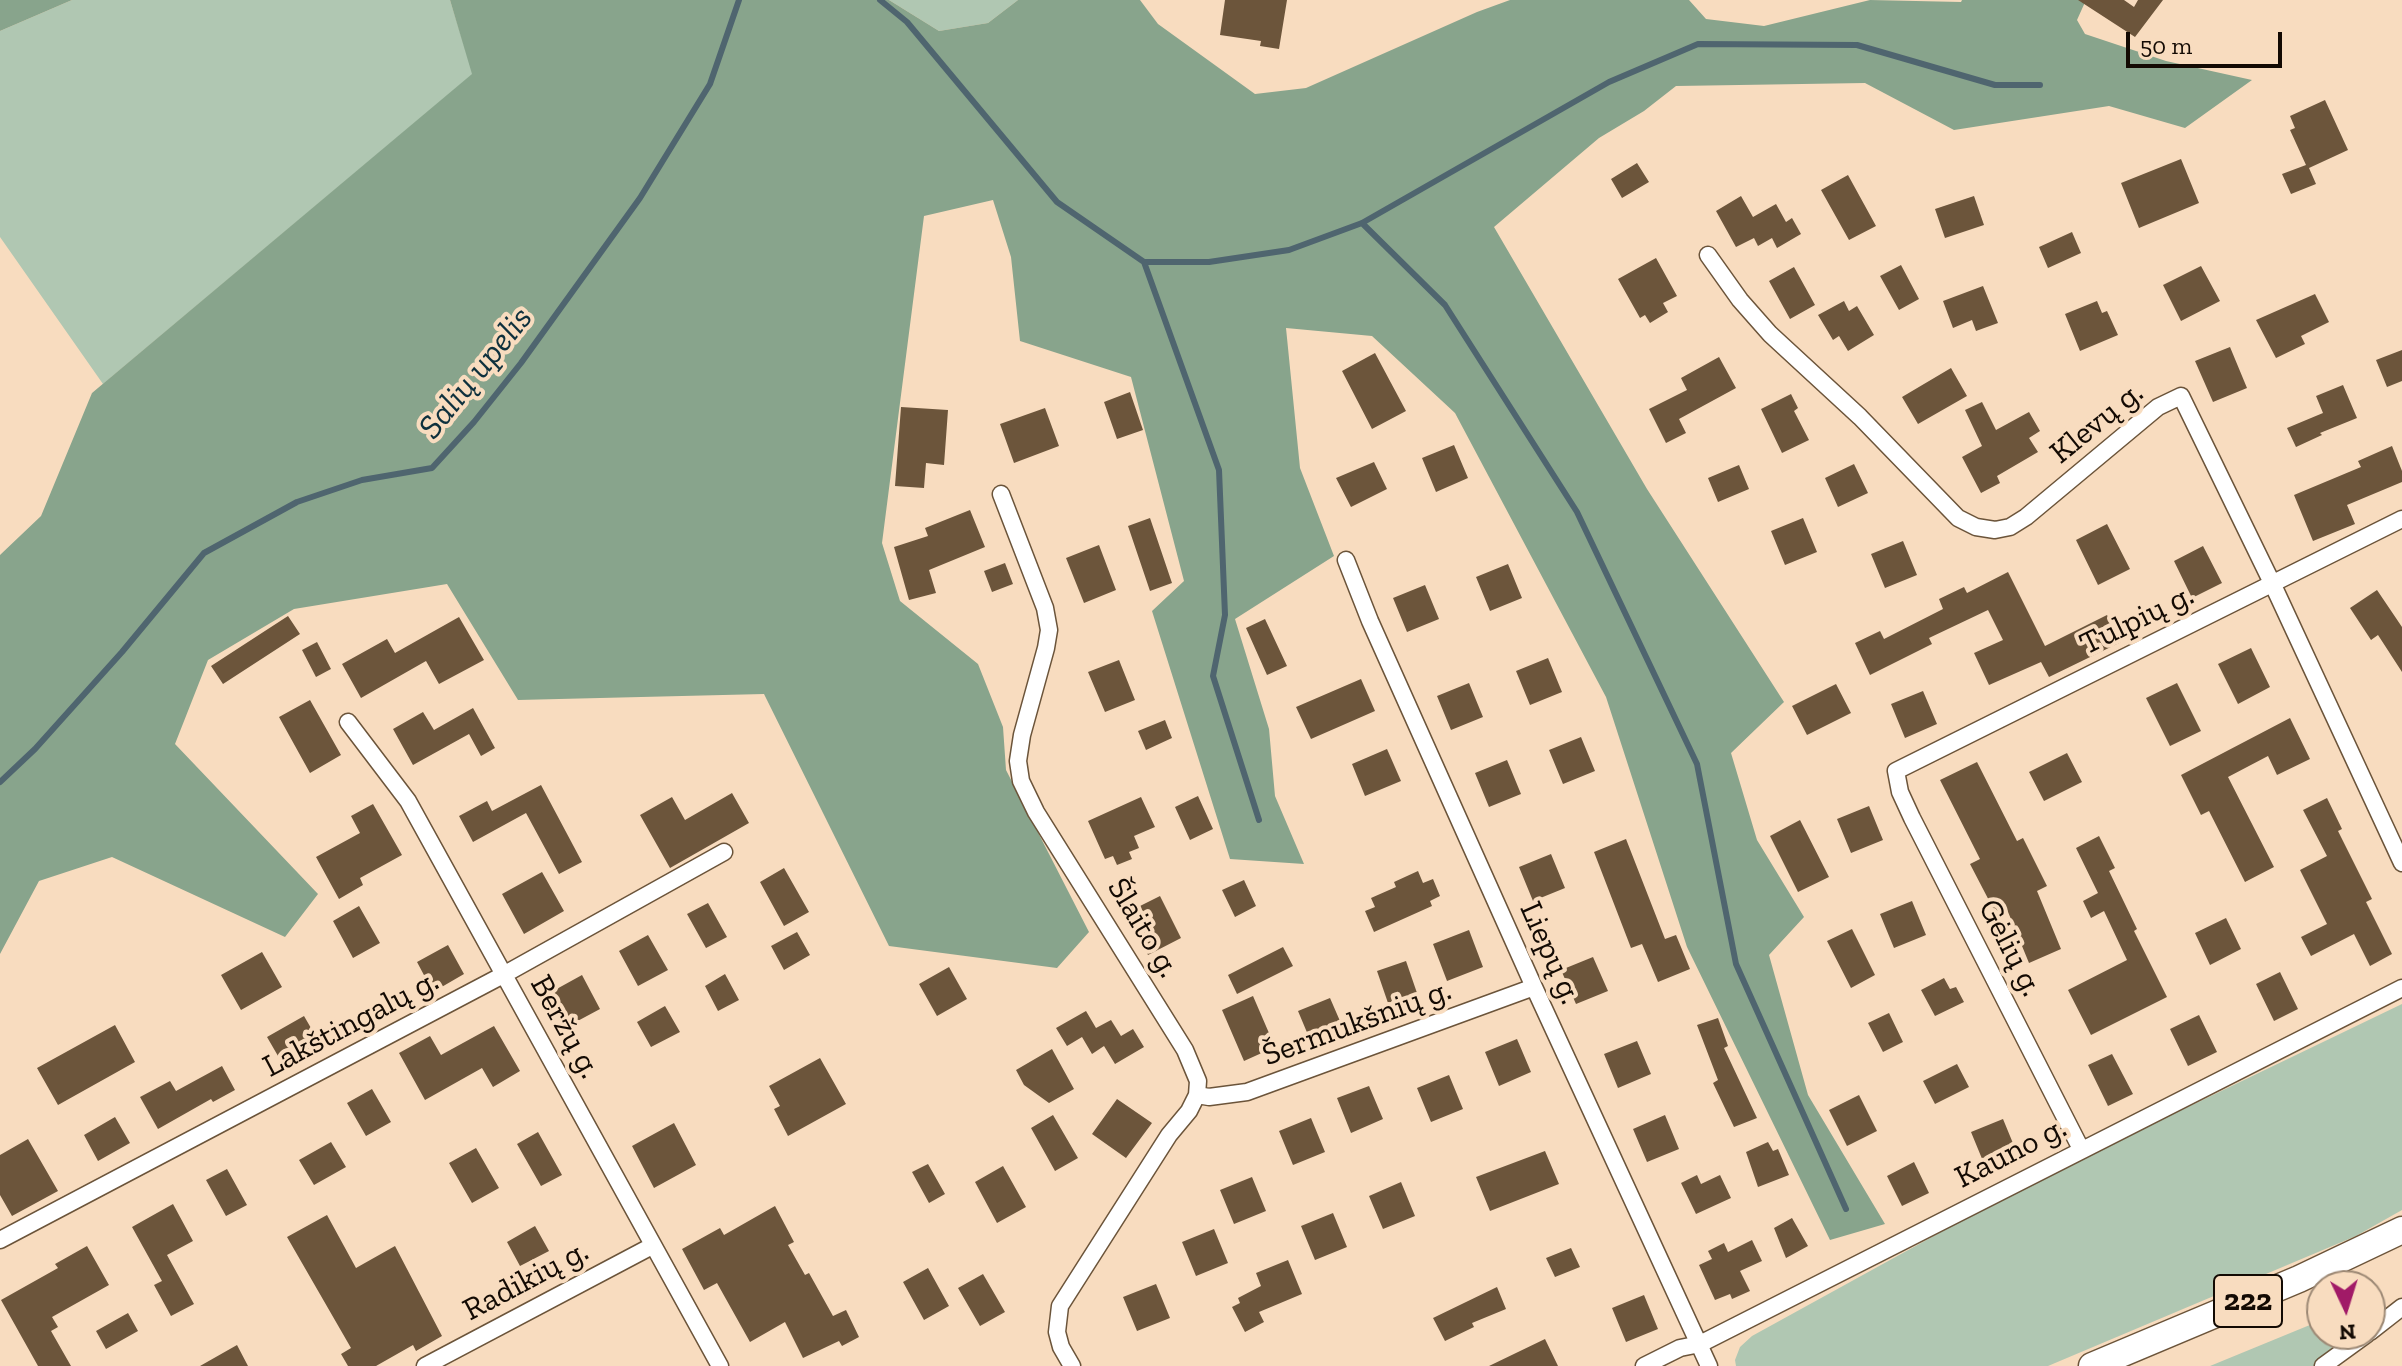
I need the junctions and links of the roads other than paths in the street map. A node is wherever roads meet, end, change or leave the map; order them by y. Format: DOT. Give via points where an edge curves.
graph roads {
  1 [pos="1708,255"];
  2 [pos="1001,494"];
  3 [pos="2402,519"];
  4 [pos="1346,560"];
  5 [pos="2273,585"];
  6 [pos="348,722"];
  7 [pos="1896,771"];
  8 [pos="724,852"];
  9 [pos="2402,863"];
  10 [pos="505,974"];
  11 [pos="1534,987"];
  12 [pos="2402,988"];
  13 [pos="1197,1095"];
  14 [pos="2081,1149"];
  15 [pos="2402,1230"];
  16 [pos="0,1240"];
  17 [pos="652,1246"];
  18 [pos="2402,1307"];
  19 [pos="2386,1320"];
  20 [pos="1700,1344"];
  21 [pos="2345,1350"];
  22 [pos="425,1366"];
  23 [pos="720,1366"];
  24 [pos="1072,1366"];
  25 [pos="1644,1366"];
  26 [pos="1709,1366"];
  27 [pos="2092,1366"];
  28 [pos="2323,1366"];
  1 -- 5 [label="street, Klevų g." via="1770,334 1958,518 1976,527 1995,530 2018,522 2158,407 2181,396"];
  2 -- 13 [label="street, Šlaito g." via="1049,630 1022,735 1021,781 1185,1050 1198,1081"];
  3 -- 5 [label="street, Tulpių g."];
  4 -- 11 [label="street, Liepų g."];
  5 -- 7 [label="street, Tulpių g."];
  5 -- 9 [label="street, Klevų g."];
  6 -- 10 [label="street, Beržų g." via="408,801"];
  7 -- 14 [label="street, Gėlių g." via="1912,818"];
  8 -- 10 [label="street, Lakštingalų g."];
  10 -- 16 [label="street, Lakštingalų g."];
  10 -- 17 [label="street, Beržų g."];
  11 -- 13 [label="street, Šermukšnių g." via="1247,1092"];
  11 -- 20 [label="street, Liepų g."];
  12 -- 14 [label="street, Kauno g."];
  13 -- 24 [label="street" via="1060,1306 1057,1332"];
  14 -- 20 [label="street, Kauno g."];
  15 -- 27 [label="main road, 222"];
  17 -- 22 [label="street, Radikių g."];
  17 -- 23 [label="street, Beržų g."];
  18 -- 19 [label="street"];
  20 -- 25 [label="street, Kauno g."];
  20 -- 26 [label="street, Liepų g."];
  21 -- 28 [label="street"];
}
